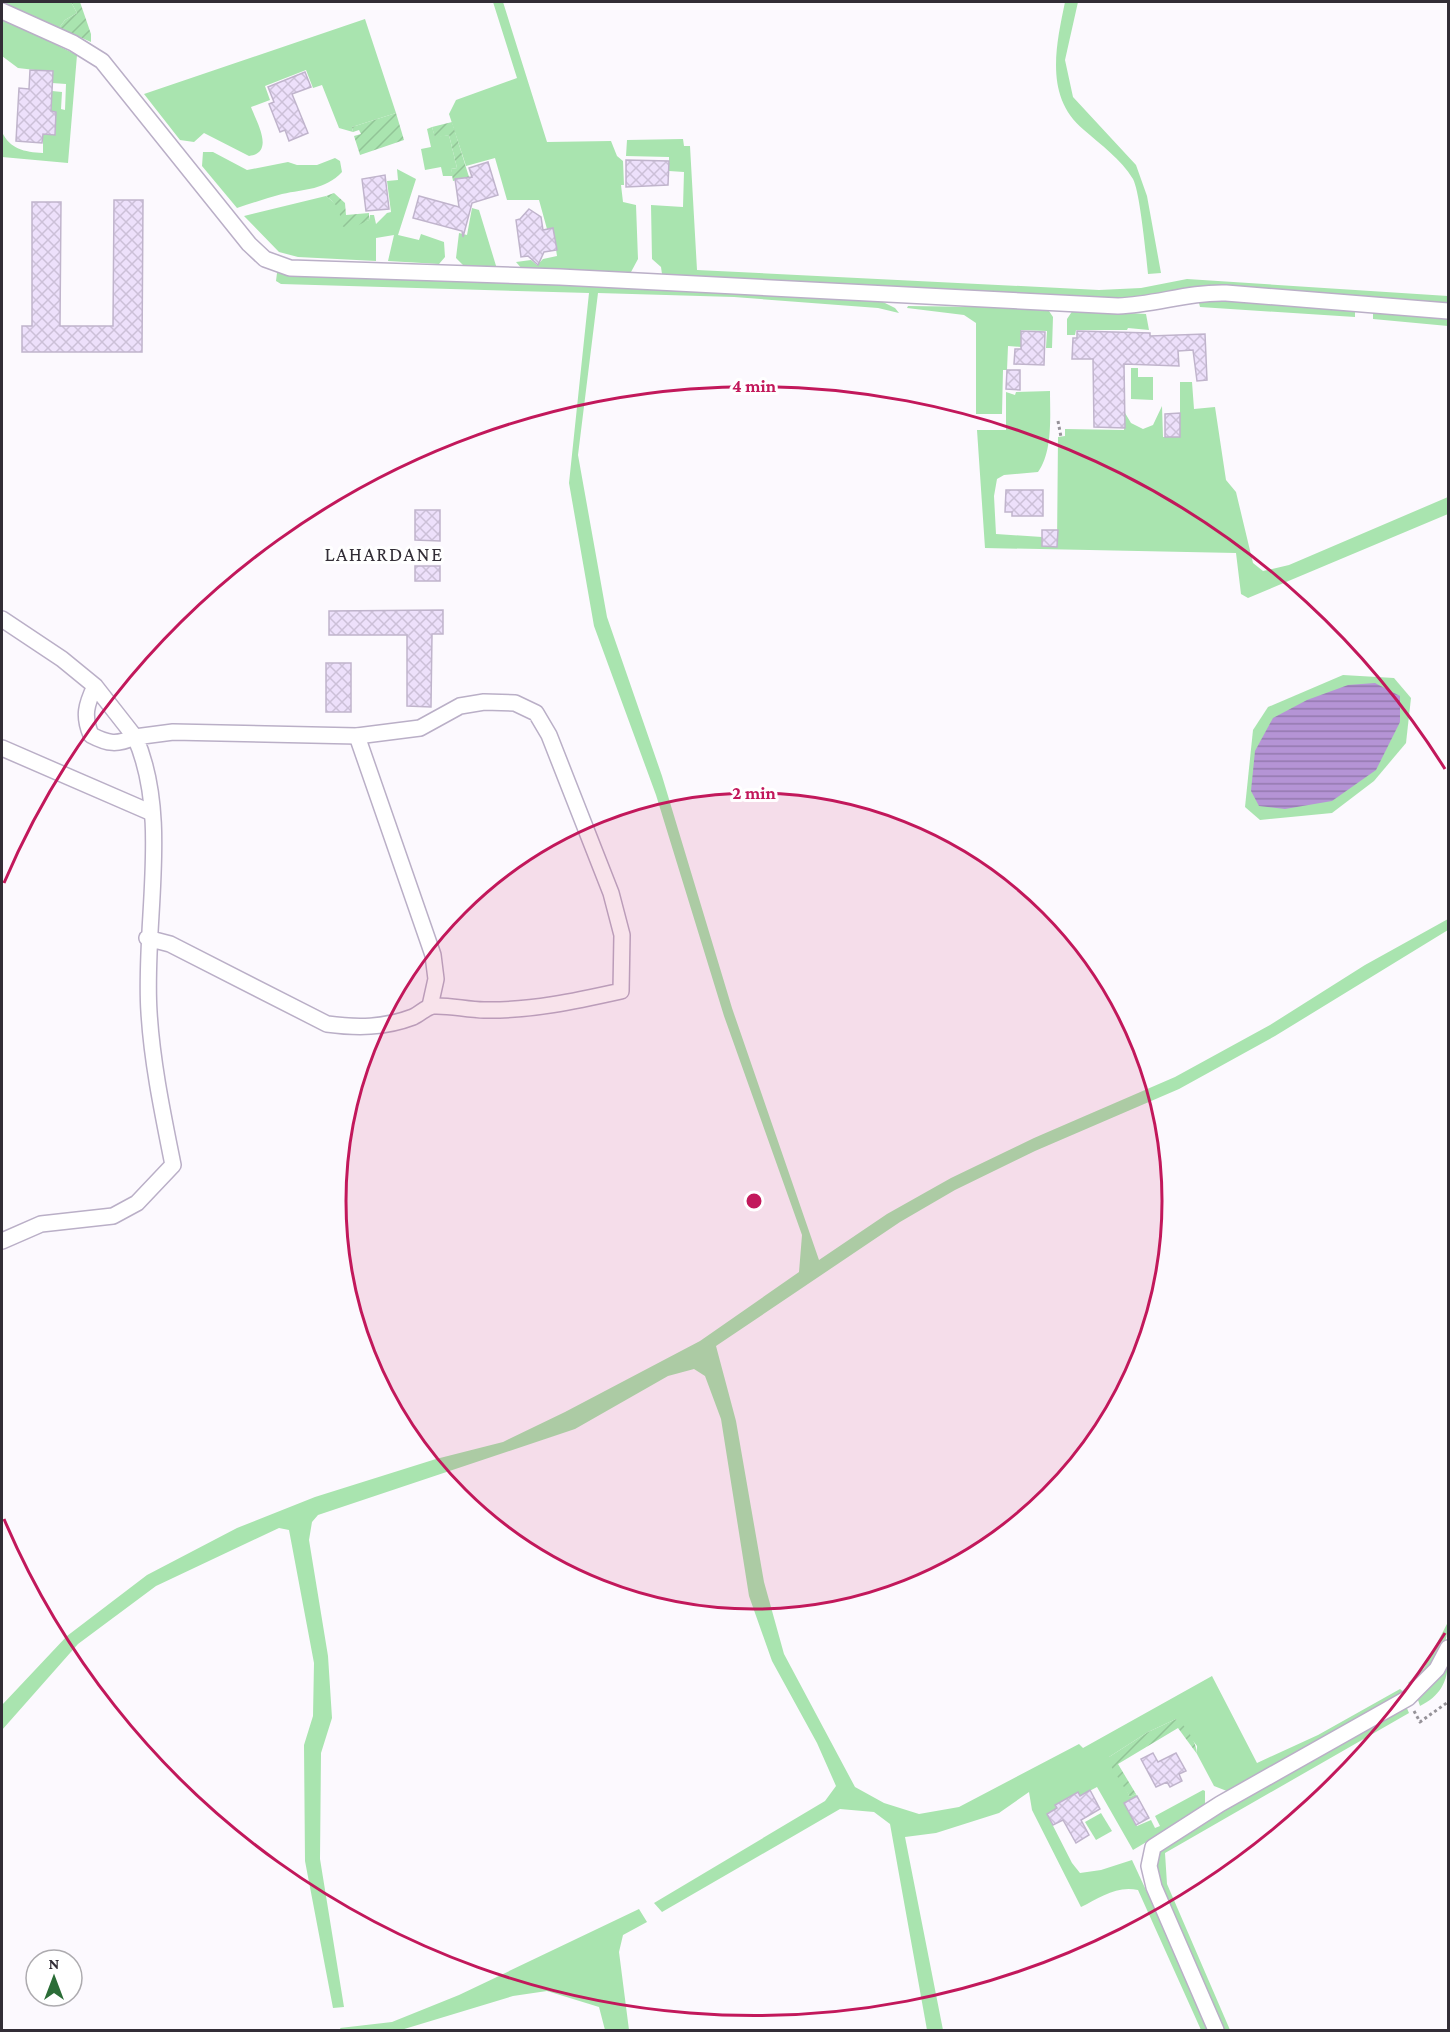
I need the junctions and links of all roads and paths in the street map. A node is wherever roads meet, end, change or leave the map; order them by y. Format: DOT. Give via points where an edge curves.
graph roads {
  1 [pos="2,11"];
  2 [pos="1449,311"];
  3 [pos="1058,421"];
  4 [pos="1061,436"];
  5 [pos="2,619"];
  6 [pos="95,686"];
  7 [pos="357,736"];
  8 [pos="135,737"];
  9 [pos="2,748"];
  10 [pos="153,813"];
  11 [pos="147,938"];
  12 [pos="430,1006"];
  13 [pos="2,1241"];
  14 [pos="1449,1648"];
  15 [pos="1449,1702"];
  16 [pos="1412,1707"];
  17 [pos="1216,2031"];
  1 -- 2 [label="street" via="73,43 102,61 249,244 266,259 290,268 560,277 1118,306 1190,294 1226,293"];
  3 -- 4 [label="path"];
  5 -- 6 [label="street"];
  6 -- 8 [label="street"];
  6 -- 8 [label="street" via="87,702 85,719 92,735 108,744"];
  7 -- 8 [label="street" via="173,732"];
  7 -- 12 [label="street" via="433,955 436,979"];
  7 -- 12 [label="street" via="420,728 460,706 484,702 515,703 536,713 549,735 611,893 622,935 621,991 537,1007 484,1010"];
  8 -- 10 [label="street" via="146,763"];
  9 -- 10 [label="street"];
  10 -- 11 [label="street"];
  11 -- 12 [label="street" via="170,944 327,1023 369,1028 416,1016"];
  11 -- 13 [label="street" via="149,1013 173,1165 136,1203 113,1216 41,1224"];
  14 -- 17 [label="street" via="1437,1669 1408,1698 1220,1804 1153,1847 1150,1876"];
  15 -- 16 [label="path" via="1420,1722"];
}
